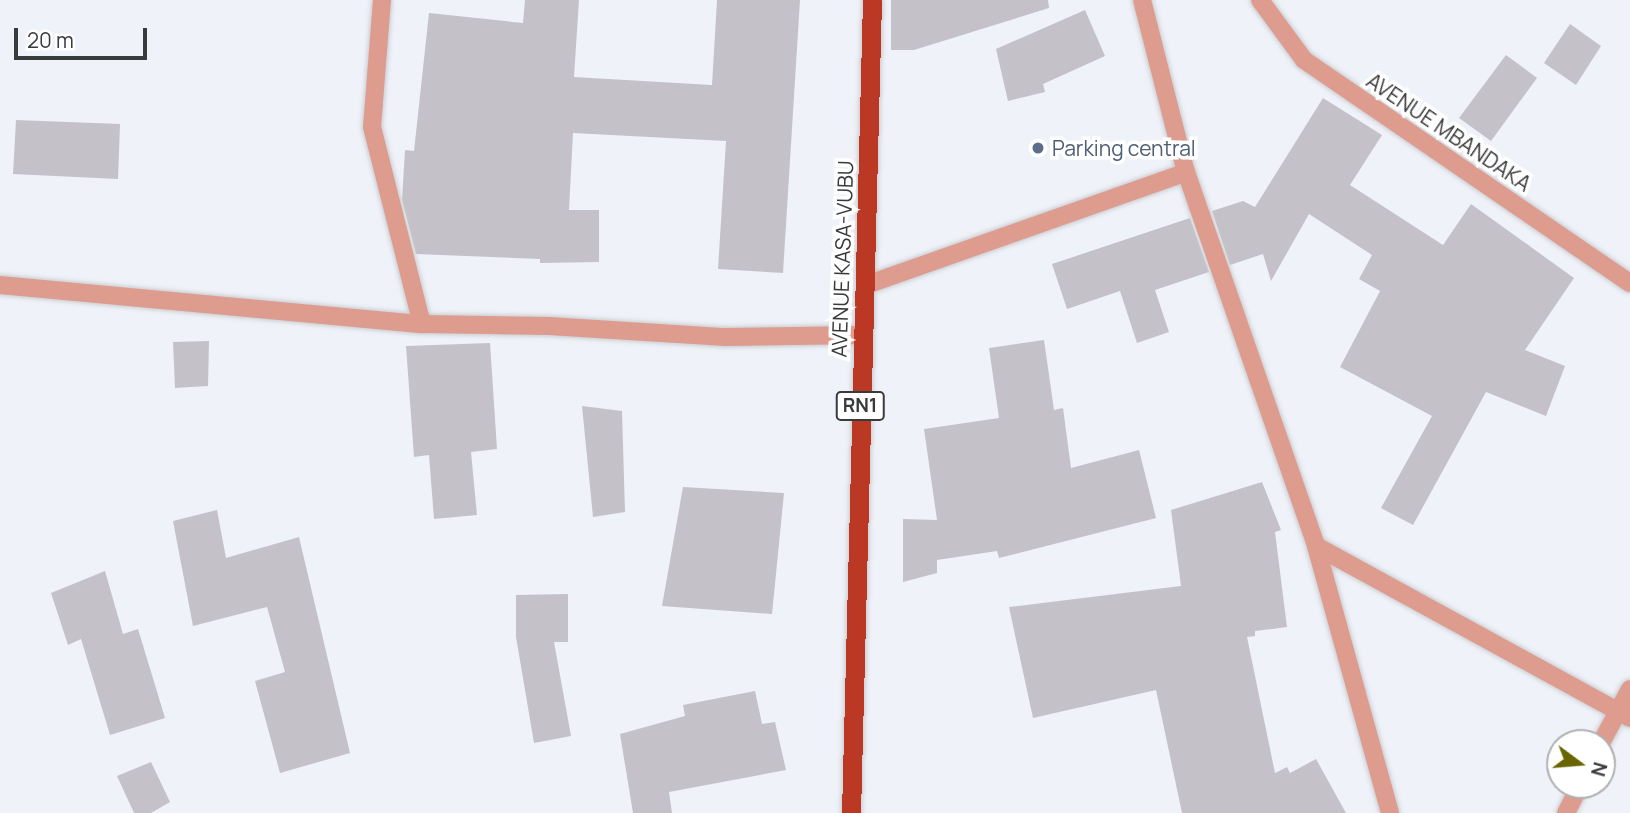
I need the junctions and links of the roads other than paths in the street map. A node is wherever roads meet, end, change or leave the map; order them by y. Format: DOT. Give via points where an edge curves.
graph roads {
  1 [pos="382,0"];
  2 [pos="872,0"];
  3 [pos="1142,0"];
  4 [pos="1260,0"];
  5 [pos="1186,172"];
  6 [pos="1630,283"];
  7 [pos="0,285"];
  8 [pos="866,285"];
  9 [pos="422,324"];
  10 [pos="862,334"];
  11 [pos="1316,546"];
  12 [pos="1630,689"];
  13 [pos="1624,714"];
  14 [pos="1612,729"];
  15 [pos="851,813"];
  16 [pos="1390,813"];
  1 -- 9 [label="street" via="372,127"];
  2 -- 8 [label="highway, AVENUE KASA-VUBU / RN1"];
  3 -- 5 [label="street"];
  4 -- 6 [label="street, AVENUE MBANDAKA" via="1304,60"];
  5 -- 8 [label="street"];
  5 -- 11 [label="street"];
  7 -- 9 [label="street"];
  8 -- 10 [label="highway, AVENUE KASA-VUBU / RN1"];
  9 -- 10 [label="street" via="726,337"];
  10 -- 15 [label="highway, AVENUE KASA-VUBU / RN1"];
  11 -- 13 [label="street"];
  11 -- 16 [label="street"];
  12 -- 13 [label="street"];
  13 -- 14 [label="street"];
}
